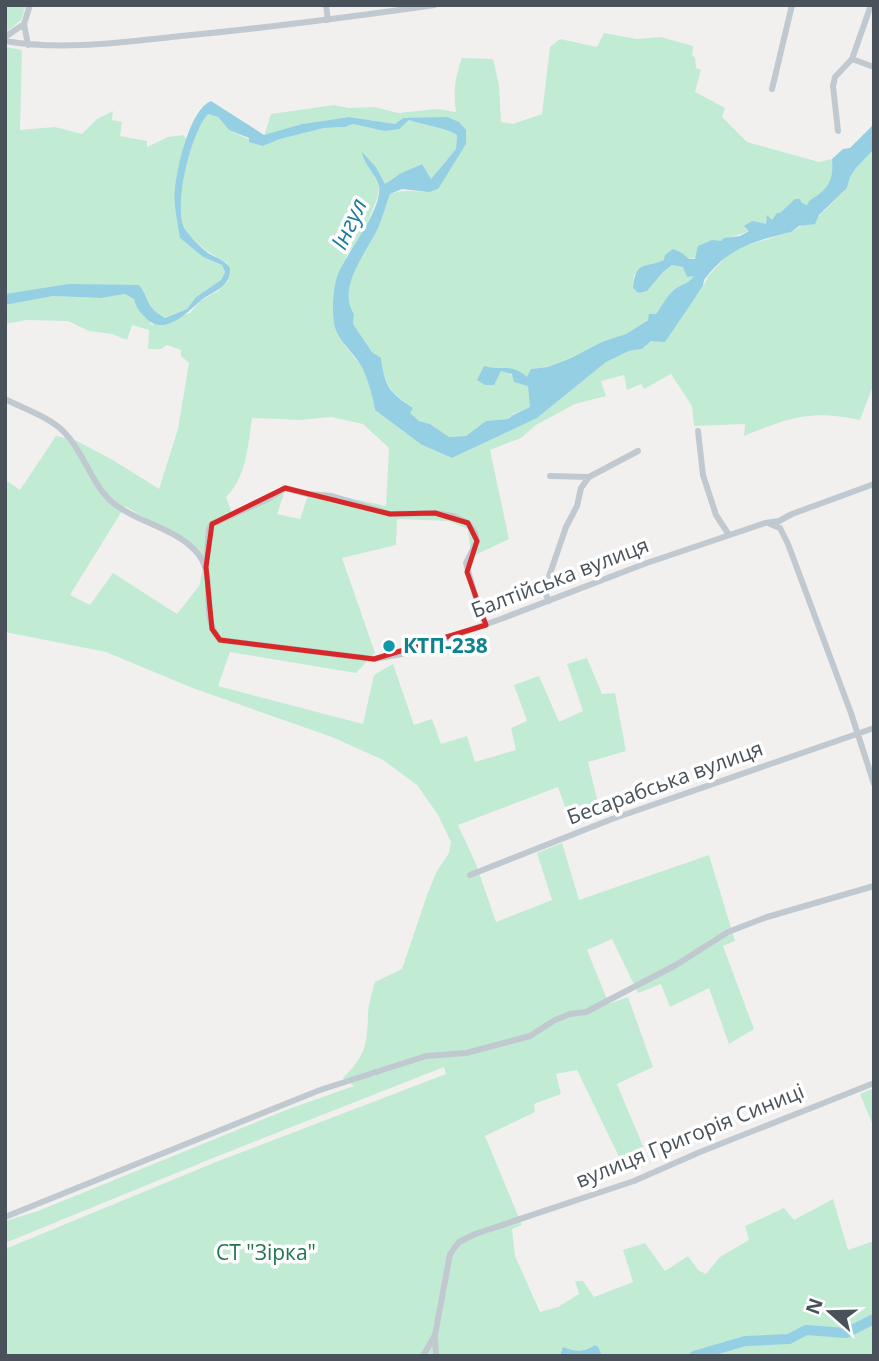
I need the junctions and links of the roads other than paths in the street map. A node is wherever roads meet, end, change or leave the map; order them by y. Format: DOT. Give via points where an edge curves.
graph roads {
  1 [pos="30,5"];
  2 [pos="326,5"];
  3 [pos="435,5"];
  4 [pos="792,5"];
  5 [pos="871,5"];
  6 [pos="328,20"];
  7 [pos="24,24"];
  8 [pos="5,39"];
  9 [pos="28,45"];
  10 [pos="852,59"];
  11 [pos="874,67"];
  12 [pos="772,89"];
  13 [pos="838,131"];
  14 [pos="5,399"];
  15 [pos="698,431"];
  16 [pos="638,451"];
  17 [pos="550,476"];
  18 [pos="589,477"];
  19 [pos="874,484"];
  20 [pos="765,523"];
  21 [pos="729,535"];
  22 [pos="206,567"];
  23 [pos="549,601"];
  24 [pos="486,625"];
  25 [pos="874,728"];
  26 [pos="857,734"];
  27 [pos="874,784"];
  28 [pos="470,875"];
  29 [pos="874,886"];
  30 [pos="874,1083"];
  31 [pos="5,1217"];
  32 [pos="435,1335"];
  33 [pos="423,1356"];
  34 [pos="436,1356"];
  1 -- 7 [label="street"];
  2 -- 6 [label="street"];
  3 -- 6 [label="street"];
  4 -- 12 [label="street"];
  5 -- 10 [label="street"];
  6 -- 9 [label="street" via="107,44"];
  7 -- 8 [label="street"];
  7 -- 9 [label="street"];
  8 -- 9 [label="street"];
  10 -- 11 [label="street"];
  10 -- 13 [label="street" via="832,86"];
  14 -- 22 [label="street" via="63,431 100,490 114,503 180,538"];
  15 -- 21 [label="street" via="703,475 716,515"];
  16 -- 18 [label="street"];
  17 -- 18 [label="street"];
  18 -- 23 [label="street" via="544,591"];
  19 -- 20 [label="street, Балтійська вулиця"];
  20 -- 21 [label="street, Балтійська вулиця"];
  20 -- 26 [label="street" via="780,528 788,544"];
  21 -- 23 [label="street, Балтійська вулиця"];
  22 -- 24 [label="street, Балтійська вулиця" via="212,629 220,640 237,644 374,659"];
  22 -- 24 [label="street, Балтійська вулиця" via="212,524 285,488 332,496 390,514 453,516 468,523 475,533 477,541 466,563"];
  23 -- 24 [label="street, Балтійська вулиця"];
  25 -- 26 [label="street, Бесарабська вулиця"];
  26 -- 27 [label="street"];
  26 -- 28 [label="street, Бесарабська вулиця" via="612,819"];
  29 -- 31 [label="street" via="727,932 676,965 530,1036 466,1053 426,1056 320,1090"];
  30 -- 32 [label="street, вулиця Григорія Синиці" via="634,1181 458,1242 450,1254"];
  32 -- 33 [label="street"];
  32 -- 34 [label="street"];
}
